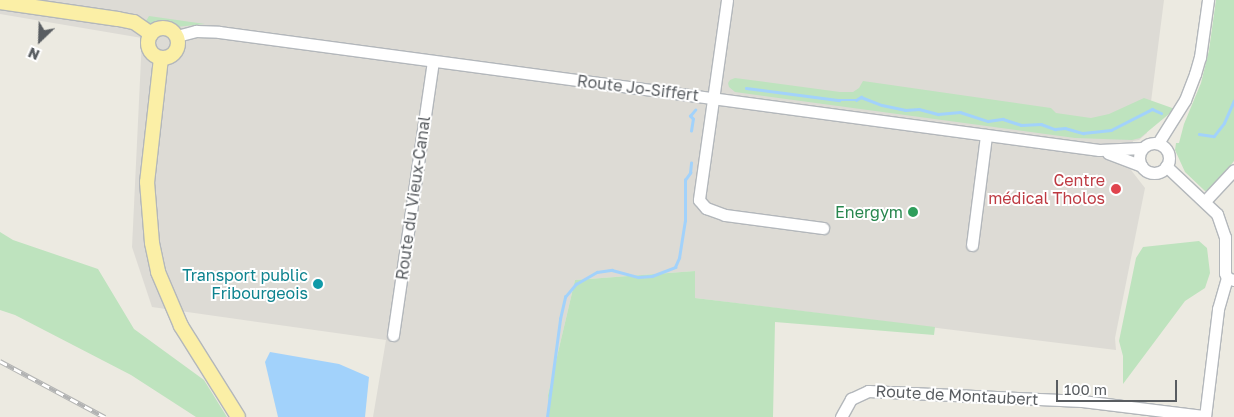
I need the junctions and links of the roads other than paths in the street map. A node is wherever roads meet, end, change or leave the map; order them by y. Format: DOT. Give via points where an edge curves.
graph roads {
  1 [pos="727,0"];
  2 [pos="1208,0"];
  3 [pos="0,2"];
  4 [pos="151,34"];
  5 [pos="177,36"];
  6 [pos="161,58"];
  7 [pos="433,62"];
  8 [pos="712,98"];
  9 [pos="986,135"];
  10 [pos="1158,143"];
  11 [pos="1142,148"];
  12 [pos="1099,150"];
  13 [pos="1142,166"];
  14 [pos="1166,166"];
  15 [pos="1234,170"];
  16 [pos="1205,201"];
  17 [pos="823,228"];
  18 [pos="972,245"];
  19 [pos="1231,279"];
  20 [pos="393,334"];
  21 [pos="1205,416"];
  22 [pos="238,417"];
  23 [pos="842,417"];
  1 -- 8 [label="street"];
  2 -- 10 [label="street" via="1200,57 1185,100"];
  3 -- 4 [label="main road" via="134,22"];
  4 -- 5 [label="main road" via="165,28"];
  4 -- 6 [label="main road" via="149,49"];
  5 -- 6 [label="main road" via="176,51"];
  5 -- 7 [label="street, Route Jo-Siffert" via="209,31"];
  6 -- 22 [label="main road" via="147,182 158,272 181,326"];
  7 -- 8 [label="street, Route Jo-Siffert"];
  7 -- 20 [label="street, Route du Vieux-Canal"];
  8 -- 9 [label="street, Route Jo-Siffert"];
  8 -- 17 [label="street" via="699,200 706,208 725,215"];
  9 -- 12 [label="street, Route Jo-Siffert"];
  9 -- 18 [label="street"];
  10 -- 11 [label="street"];
  10 -- 14 [label="street" via="1168,153"];
  11 -- 12 [label="street, Route Jo-Siffert"];
  11 -- 13 [label="street" via="1139,158"];
  12 -- 13 [label="street, Route Jo-Siffert"];
  13 -- 14 [label="street" via="1148,172 1156,173"];
  14 -- 16 [label="street"];
  15 -- 16 [label="street"];
  16 -- 19 [label="street" via="1217,214 1224,231 1225,273"];
  19 -- 21 [label="street, Route de Montaubert" via="1218,310"];
  21 -- 23 [label="street, Route de Montaubert" via="1082,401 868,391 848,402"];
}
